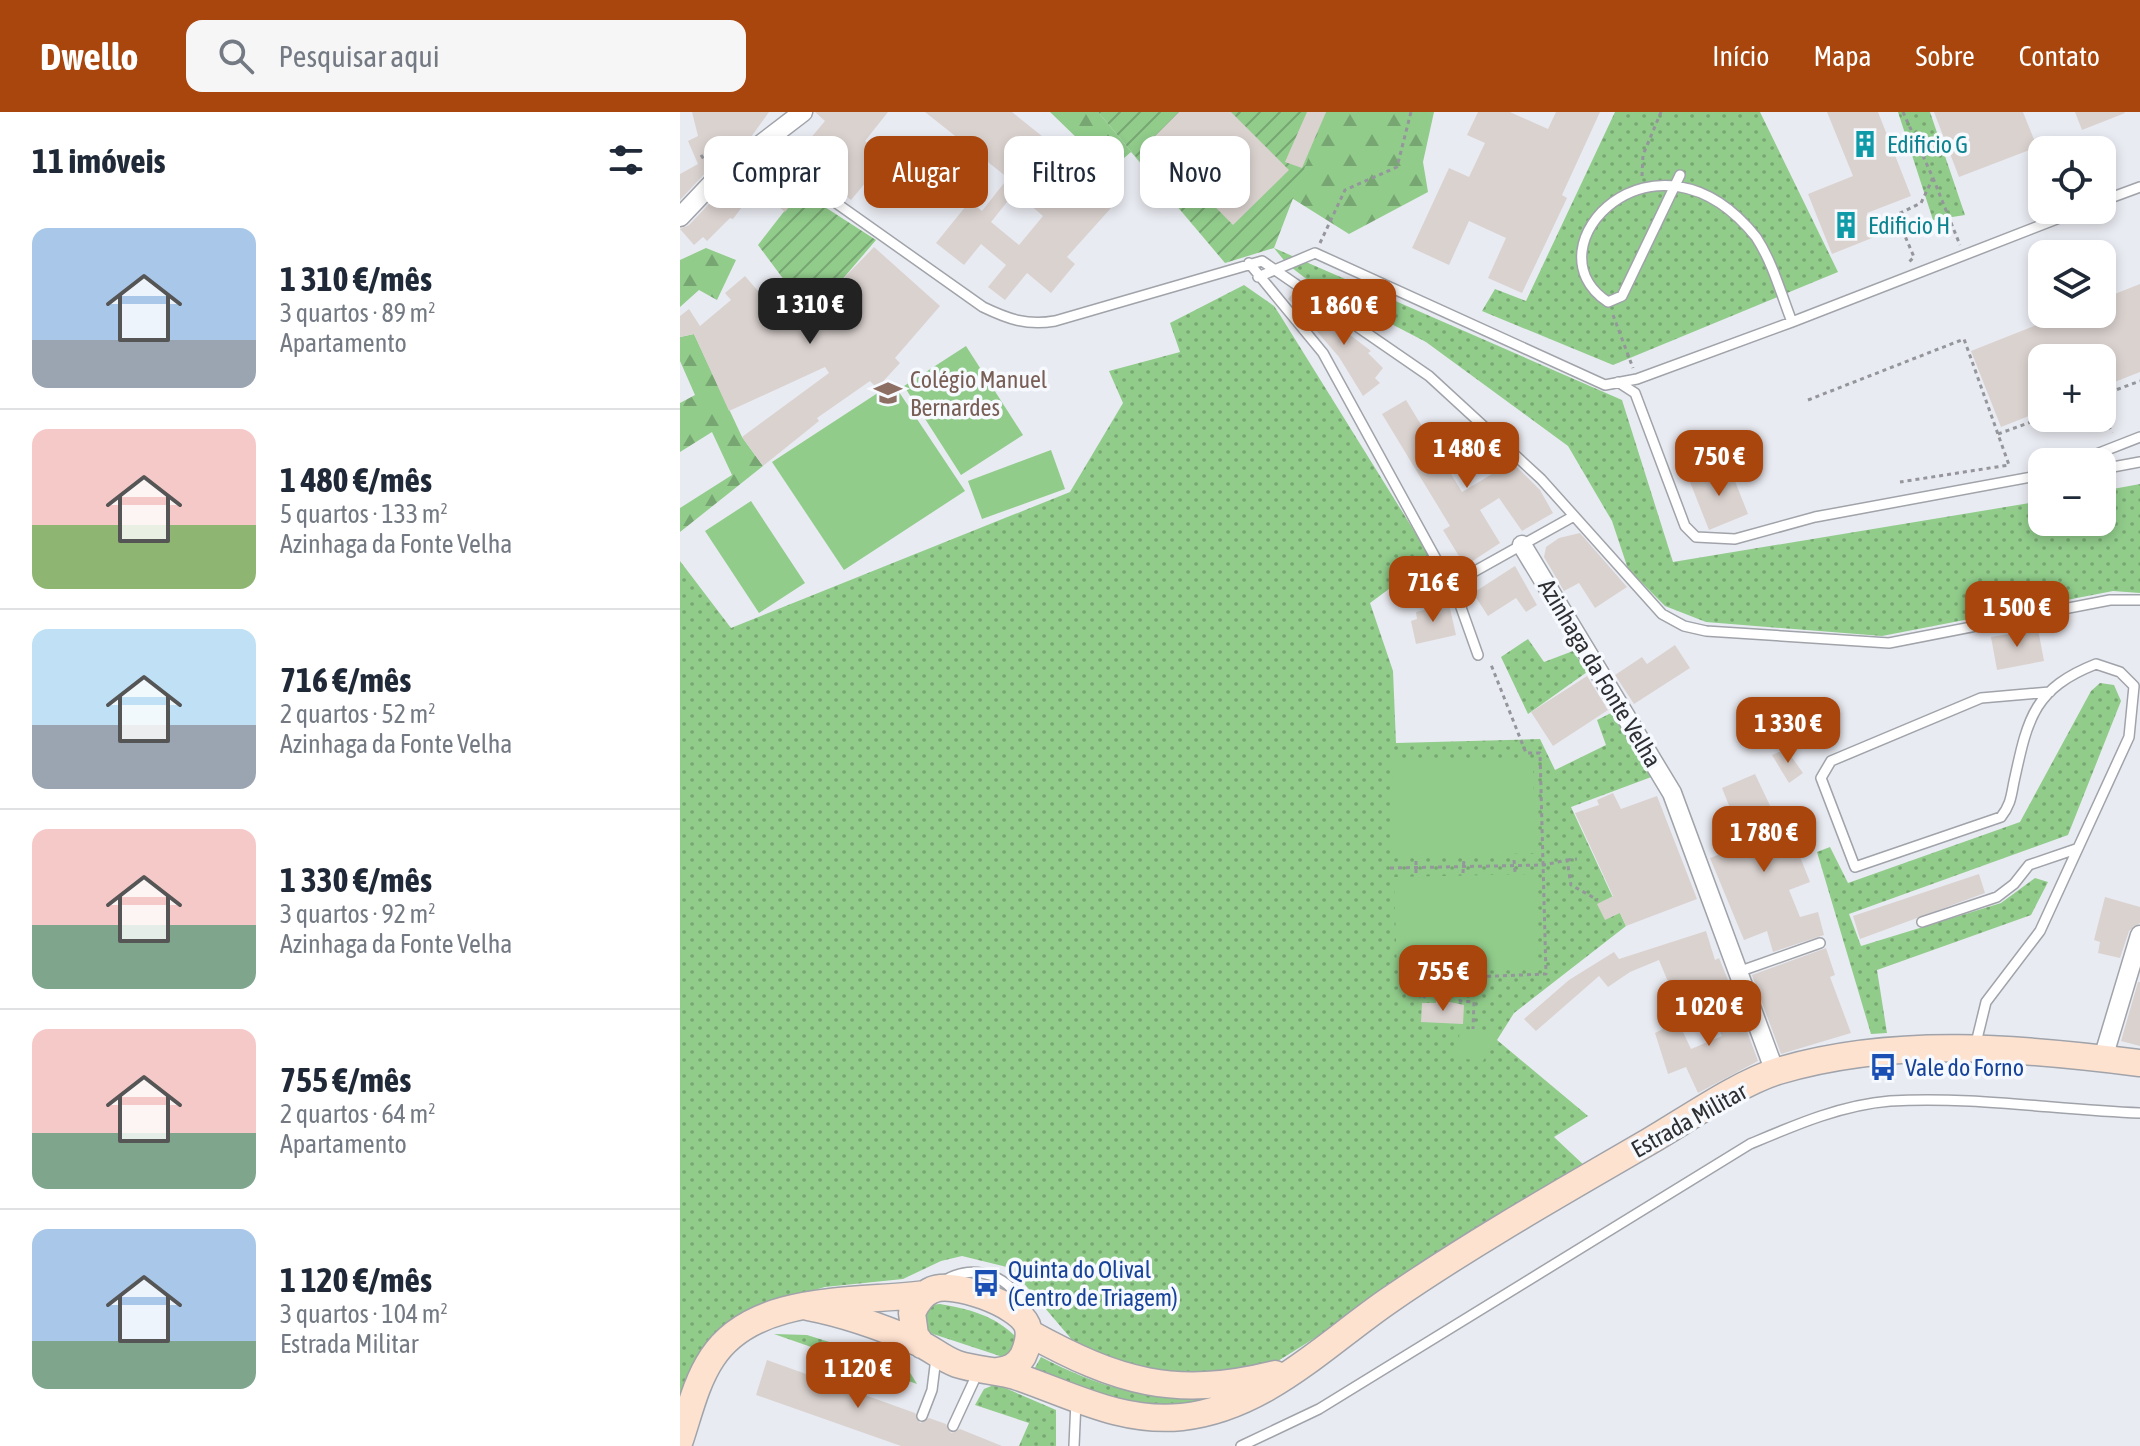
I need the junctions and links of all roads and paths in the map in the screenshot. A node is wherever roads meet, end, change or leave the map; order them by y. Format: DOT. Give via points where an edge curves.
graph roads {
  1 [pos="1411,112"];
  2 [pos="1661,112"];
  3 [pos="1903,112"];
  4 [pos="795,115"];
  5 [pos="770,136"];
  6 [pos="1680,175"];
  7 [pos="1642,176"];
  8 [pos="1933,178"];
  9 [pos="2140,187"];
  10 [pos="1614,190"];
  11 [pos="704,192"];
  12 [pos="2116,196"];
  13 [pos="843,208"];
  14 [pos="680,217"];
  15 [pos="2043,224"];
  16 [pos="1315,253"];
  17 [pos="1964,254"];
  18 [pos="1249,263"];
  19 [pos="1277,271"];
  20 [pos="1914,276"];
  21 [pos="1258,277"];
  22 [pos="1608,302"];
  23 [pos="1792,322"];
  24 [pos="1637,379"];
  25 [pos="2140,381"];
  26 [pos="1618,382"];
  27 [pos="2116,390"];
  28 [pos="1808,400"];
  29 [pos="2028,423"];
  30 [pos="1998,434"];
  31 [pos="2140,437"];
  32 [pos="2112,448"];
  33 [pos="2140,462"];
  34 [pos="2116,466"];
  35 [pos="2028,478"];
  36 [pos="1900,482"];
  37 [pos="1574,516"];
  38 [pos="1522,545"];
  39 [pos="1468,575"];
  40 [pos="2140,600"];
  41 [pos="1478,655"];
  42 [pos="2050,692"];
  43 [pos="2076,849"];
  44 [pos="1464,858"];
  45 [pos="1577,859"];
  46 [pos="1567,860"];
  47 [pos="1514,863"];
  48 [pos="1416,864"];
  49 [pos="1544,865"];
  50 [pos="1464,866"];
  51 [pos="1390,868"];
  52 [pos="1515,872"];
  53 [pos="1416,873"];
  54 [pos="1463,873"];
  55 [pos="1598,900"];
  56 [pos="1922,922"];
  57 [pos="2140,935"];
  58 [pos="1820,943"];
  59 [pos="1741,980"];
  60 [pos="1403,981"];
  61 [pos="1446,993"];
  62 [pos="1682,1012"];
  63 [pos="1473,1029"];
  64 [pos="1975,1049"];
  65 [pos="2103,1058"];
  66 [pos="2140,1063"];
  67 [pos="1775,1072"];
  68 [pos="2140,1113"];
  69 [pos="929,1291"];
  70 [pos="808,1307"];
  71 [pos="1028,1330"];
  72 [pos="929,1350"];
  73 [pos="1294,1369"];
  74 [pos="989,1370"];
  75 [pos="1076,1400"];
  76 [pos="922,1416"];
  77 [pos="953,1426"];
  78 [pos="680,1440"];
  79 [pos="1074,1446"];
  80 [pos="1241,1446"];
  1 -- 16 [label="path" via="1397,167 1345,190"];
  2 -- 7 [label="path" via="1643,155"];
  3 -- 8 [label="path"];
  4 -- 5 [label="street"];
  6 -- 7 [label="lane"];
  6 -- 22 [label="lane" via="1622,296"];
  6 -- 23 [label="lane" via="1713,191 1756,238"];
  8 -- 17 [label="path"];
  8 -- 20 [label="path" via="1921,203 1896,215 1914,257 1908,263"];
  9 -- 12 [label="lane"];
  10 -- 22 [label="lane" via="1594,212 1584,245 1591,287"];
  11 -- 14 [label="street"];
  13 -- 18 [label="lane" via="983,307 1036,325"];
  15 -- 17 [label="lane"];
  16 -- 19 [label="lane"];
  16 -- 26 [label="lane" via="1605,385"];
  17 -- 20 [label="lane"];
  18 -- 19 [label="lane" via="1262,261"];
  18 -- 21 [label="lane"];
  19 -- 21 [label="lane"];
  19 -- 37 [label="lane" via="1429,376"];
  20 -- 23 [label="lane"];
  21 -- 41 [label="lane" via="1323,353 1458,599"];
  22 -- 24 [label="path"];
  23 -- 24 [label="lane"];
  24 -- 26 [label="lane"];
  25 -- 27 [label="path"];
  26 -- 35 [label="lane" via="1635,393 1685,526 1696,537 1735,539 1815,517"];
  28 -- 30 [label="path" via="1964,339"];
  29 -- 30 [label="path"];
  30 -- 36 [label="path" via="2009,465"];
  31 -- 32 [label="lane"];
  33 -- 34 [label="lane"];
  37 -- 38 [label="lane"];
  37 -- 40 [label="lane" via="1662,614 1706,631 1889,643 2110,600"];
  38 -- 39 [label="lane"];
  38 -- 59 [label="street, Azinhaga da Fonte Velha" via="1672,793"];
  41 -- 49 [label="path" via="1486,654 1526,753 1540,753"];
  42 -- 42 [label="lane" via="2029,715 2011,804 2001,817 1855,867 1821,778 1831,761 1981,698"];
  42 -- 43 [label="lane" via="2064,676 2096,664 2120,672 2134,686 2129,737"];
  43 -- 56 [label="lane" via="2029,865 1997,897"];
  43 -- 64 [label="lane" via="2040,931 1986,1002"];
  44 -- 50 [label="path"];
  45 -- 46 [label="path"];
  46 -- 49 [label="path"];
  46 -- 55 [label="path" via="1571,885"];
  47 -- 49 [label="path"];
  47 -- 50 [label="path"];
  47 -- 52 [label="path"];
  48 -- 50 [label="path"];
  48 -- 51 [label="path"];
  48 -- 53 [label="path"];
  49 -- 61 [label="path" via="1546,974 1446,978"];
  50 -- 54 [label="path"];
  57 -- 65 [label="street"];
  58 -- 59 [label="lane"];
  59 -- 62 [label="lane"];
  59 -- 67 [label="street, Azinhaga da Fonte Velha"];
  60 -- 61 [label="path" via="1426,998 1427,993"];
  61 -- 63 [label="path" via="1474,1002"];
  64 -- 65 [label="street, Estrada Militar"];
  64 -- 67 [label="street, Estrada Militar" via="1881,1051"];
  65 -- 66 [label="street, Estrada Militar"];
  67 -- 73 [label="street, Estrada Militar" via="1572,1187 1389,1300"];
  68 -- 80 [label="lane" via="2004,1102 1888,1101 1813,1117 1750,1144 1319,1409"];
  69 -- 70 [label="street, Estrada Militar"];
  69 -- 71 [label="street, Estrada Militar" via="983,1296 1019,1315"];
  69 -- 72 [label="street" via="916,1304 912,1322"];
  70 -- 72 [label="street, Estrada Militar"];
  70 -- 78 [label="street, Estrada Militar" via="759,1319 731,1336 712,1358"];
  71 -- 73 [label="street, Estrada Militar" via="1088,1364 1137,1381 1190,1387"];
  71 -- 74 [label="street" via="1028,1345 1016,1366"];
  72 -- 74 [label="street, Estrada Militar"];
  72 -- 76 [label="lane" via="932,1390"];
  73 -- 75 [label="street, Estrada Militar" via="1242,1402 1209,1413 1139,1418"];
  74 -- 75 [label="street, Estrada Militar"];
  74 -- 77 [label="lane" via="969,1385"];
  75 -- 79 [label="lane"];
}
